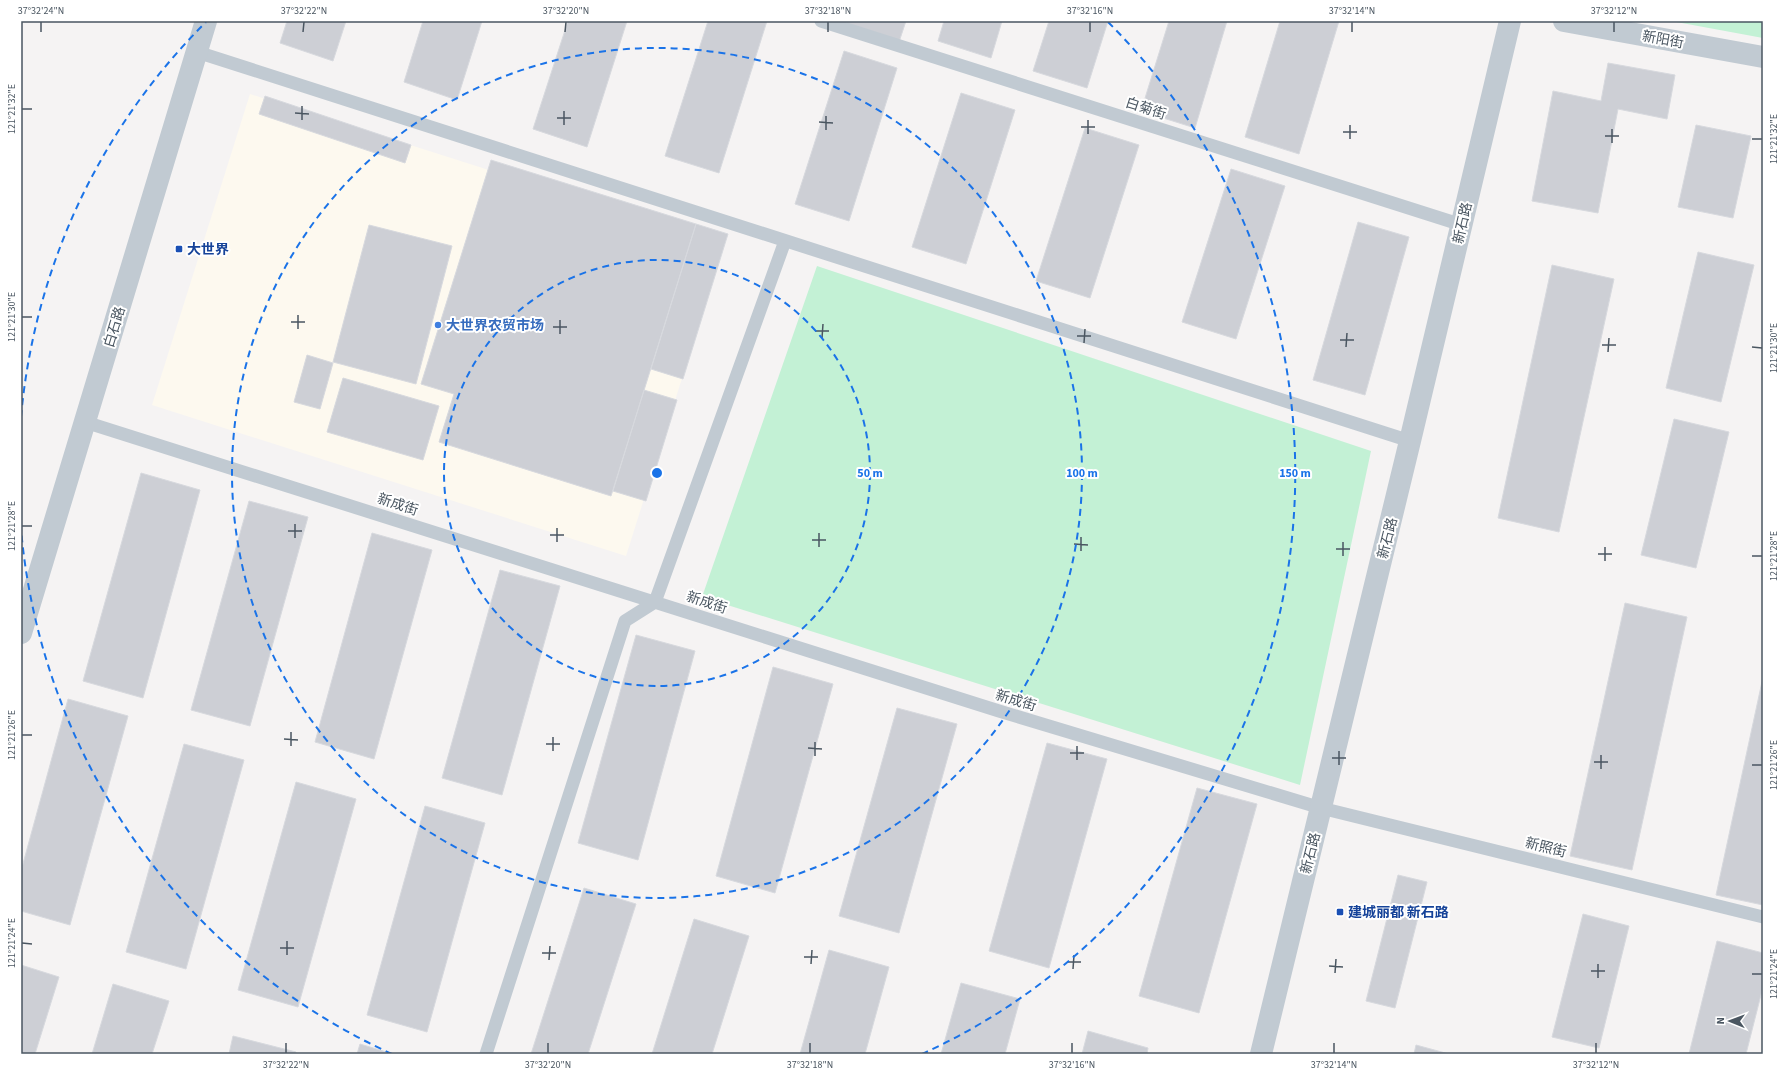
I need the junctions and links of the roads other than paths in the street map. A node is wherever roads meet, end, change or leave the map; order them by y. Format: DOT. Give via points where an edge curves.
graph roads {
  1 [pos="206,21"];
  2 [pos="821,21"];
  3 [pos="1510,21"];
  4 [pos="1564,21"];
  5 [pos="197,52"];
  6 [pos="1763,57"];
  7 [pos="1462,225"];
  8 [pos="785,240"];
  9 [pos="85,422"];
  10 [pos="1410,441"];
  11 [pos="655,602"];
  12 [pos="21,633"];
  13 [pos="1320,808"];
  14 [pos="1763,917"];
  15 [pos="486,1054"];
  16 [pos="1261,1054"];
  1 -- 5 [label="street, 白石路"];
  2 -- 7 [label="lane, 白菊街"];
  3 -- 7 [label="street, 新石路"];
  4 -- 6 [label="street, 新阳街"];
  5 -- 8 [label="lane"];
  5 -- 9 [label="street, 白石路"];
  7 -- 10 [label="street, 新石路"];
  8 -- 10 [label="lane"];
  8 -- 11 [label="lane"];
  9 -- 11 [label="lane, 新成街"];
  9 -- 12 [label="street, 白石路"];
  10 -- 13 [label="street, 新石路"];
  11 -- 13 [label="lane, 新成街" via="998,711"];
  11 -- 15 [label="lane" via="624,621"];
  13 -- 14 [label="lane, 新照街"];
  13 -- 16 [label="street, 新石路"];
}
